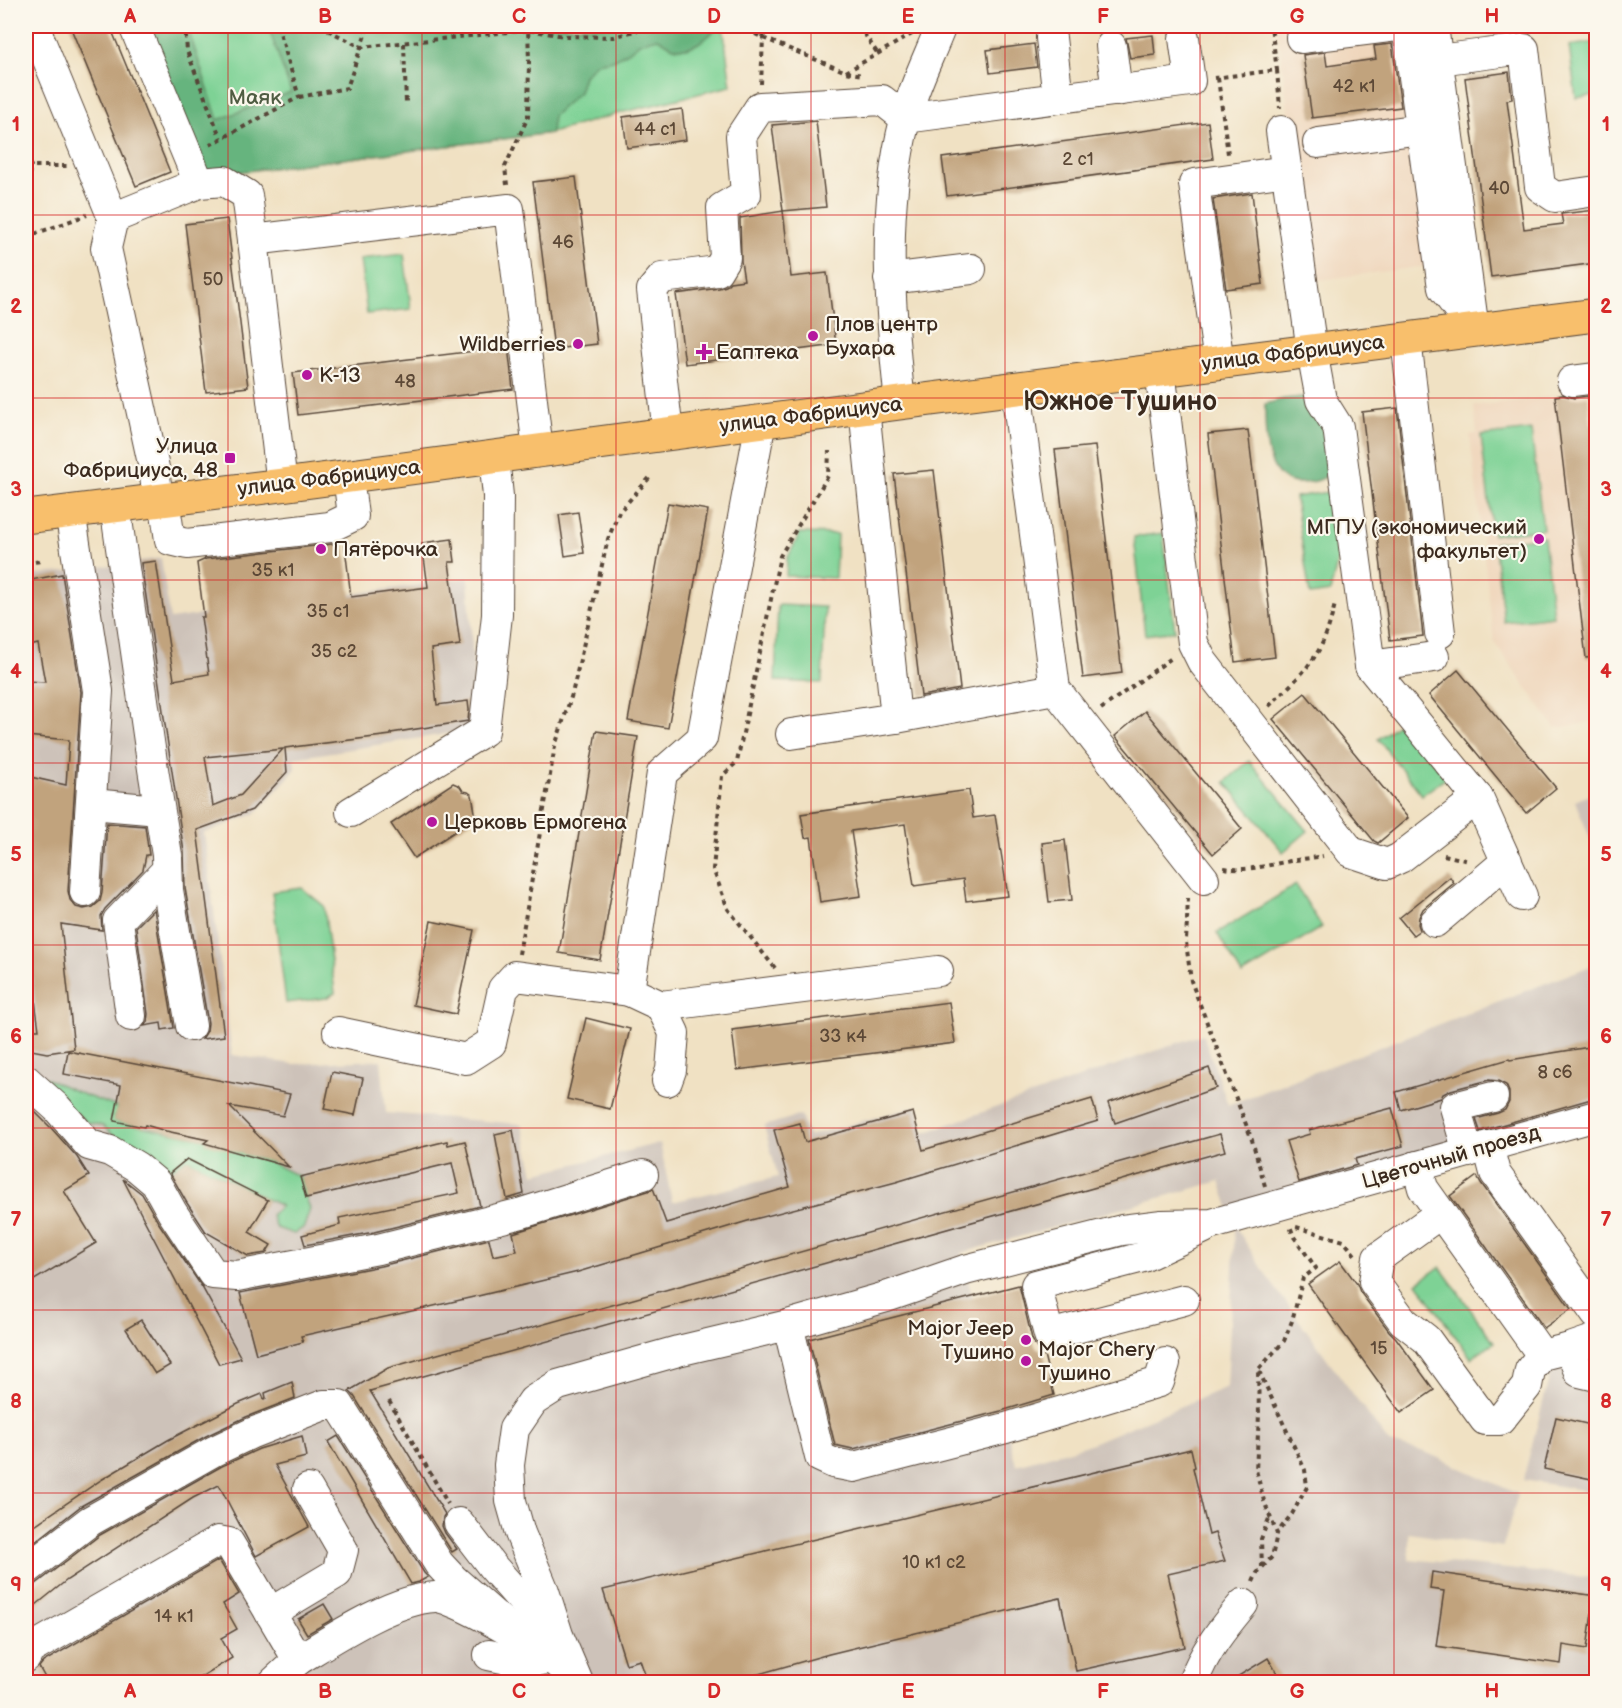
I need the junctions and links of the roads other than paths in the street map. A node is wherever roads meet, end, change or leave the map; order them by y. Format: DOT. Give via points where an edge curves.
graph roads {
  1 [pos="34,26"];
  2 [pos="134,26"];
  3 [pos="941,26"];
  4 [pos="1396,26"];
  5 [pos="1407,26"];
  6 [pos="1433,26"];
  7 [pos="1051,38"];
  8 [pos="1184,38"];
  9 [pos="1301,38"];
  10 [pos="1111,46"];
  11 [pos="1438,60"];
  12 [pos="1117,91"];
  13 [pos="1058,98"];
  14 [pos="905,118"];
  15 [pos="1421,129"];
  16 [pos="1281,131"];
  17 [pos="1318,143"];
  18 [pos="1287,171"];
  19 [pos="198,183"];
  20 [pos="1596,191"];
  21 [pos="110,212"];
  22 [pos="253,240"];
  23 [pos="971,269"];
  24 [pos="889,279"];
  25 [pos="1596,315"];
  26 [pos="1474,330"];
  27 [pos="1406,339"];
  28 [pos="1312,351"];
  29 [pos="1219,363"];
  30 [pos="1160,370"];
  31 [pos="1016,388"];
  32 [pos="900,403"];
  33 [pos="864,408"];
  34 [pos="761,421"];
  35 [pos="668,434"];
  36 [pos="538,450"];
  37 [pos="494,457"];
  38 [pos="348,476"];
  39 [pos="282,485"];
  40 [pos="161,500"];
  41 [pos="115,506"];
  42 [pos="70,512"];
  43 [pos="26,517"];
  44 [pos="126,585"];
  45 [pos="83,593"];
  46 [pos="1370,666"];
  47 [pos="1055,689"];
  48 [pos="896,718"];
  49 [pos="791,734"];
  50 [pos="1478,798"];
  51 [pos="91,804"];
  52 [pos="159,810"];
  53 [pos="351,812"];
  54 [pos="1503,864"];
  55 [pos="167,870"];
  56 [pos="1197,870"];
  57 [pos="85,892"];
  58 [pos="1522,896"];
  59 [pos="1435,922"];
  60 [pos="938,971"];
  61 [pos="629,991"];
  62 [pos="661,1006"];
  63 [pos="131,1016"];
  64 [pos="191,1026"];
  65 [pos="338,1032"];
  66 [pos="26,1080"];
  67 [pos="667,1081"];
  68 [pos="1493,1097"];
  69 [pos="1596,1116"];
  70 [pos="1478,1149"];
  71 [pos="1417,1166"];
  72 [pos="643,1175"];
  73 [pos="1441,1213"];
  74 [pos="1212,1224"];
  75 [pos="1184,1300"];
  76 [pos="1596,1314"];
  77 [pos="788,1325"];
  78 [pos="1570,1347"];
  79 [pos="1165,1363"];
  80 [pos="1596,1376"];
  81 [pos="308,1489"];
  82 [pos="459,1523"];
  83 [pos="26,1570"];
  84 [pos="1243,1604"];
  85 [pos="270,1613"];
  86 [pos="519,1637"];
  87 [pos="489,1655"];
  88 [pos="26,1659"];
  89 [pos="298,1660"];
  90 [pos="565,1663"];
  91 [pos="33,1683"];
  92 [pos="274,1683"];
  93 [pos="1193,1683"];
  1 -- 21 [label="street"];
  2 -- 19 [label="street"];
  3 -- 14 [label="street"];
  4 -- 9 [label="street"];
  5 -- 15 [label="street"];
  6 -- 11 [label="street"];
  7 -- 13 [label="street"];
  8 -- 12 [label="street" via="1204,79"];
  10 -- 12 [label="street"];
  11 -- 20 [label="street" via="1524,48 1540,187 1555,197"];
  11 -- 26 [label="street"];
  12 -- 13 [label="street"];
  13 -- 14 [label="street"];
  14 -- 24 [label="street" via="889,226"];
  14 -- 35 [label="street" via="882,100 760,107 741,136 746,194 722,207 725,258 717,271 662,278 652,290"];
  15 -- 17 [label="street"];
  15 -- 26 [label="street" via="1443,288"];
  16 -- 18 [label="street"];
  18 -- 28 [label="street"];
  18 -- 29 [label="street" via="1194,184"];
  19 -- 21 [label="street"];
  19 -- 22 [label="street" via="224,181 248,195"];
  21 -- 40 [label="street" via="106,248"];
  22 -- 36 [label="street" via="509,209"];
  22 -- 39 [label="street"];
  23 -- 24 [label="street"];
  24 -- 32 [label="street"];
  25 -- 26 [label="main road, улица Фабрициуса"];
  26 -- 27 [label="main road, улица Фабрициуса"];
  27 -- 28 [label="main road, улица Фабрициуса"];
  27 -- 46 [label="street" via="1437,645"];
  28 -- 29 [label="main road, улица Фабрициуса"];
  28 -- 46 [label="street" via="1321,400 1338,428"];
  29 -- 30 [label="main road, улица Фабрициуса"];
  30 -- 31 [label="main road, улица Фабрициуса"];
  30 -- 50 [label="street" via="1193,643 1202,661 1350,852 1387,864"];
  31 -- 32 [label="main road, улица Фабрициуса"];
  31 -- 47 [label="street"];
  32 -- 33 [label="main road, улица Фабрициуса"];
  33 -- 34 [label="main road, улица Фабрициуса"];
  33 -- 48 [label="street"];
  34 -- 35 [label="main road, улица Фабрициуса"];
  34 -- 61 [label="street" via="702,738 662,773"];
  35 -- 36 [label="main road, улица Фабрициуса"];
  36 -- 37 [label="main road, улица Фабрициуса"];
  37 -- 38 [label="main road, улица Фабрициуса"];
  37 -- 53 [label="street" via="498,496 497,615 484,731"];
  38 -- 39 [label="main road, улица Фабрициуса"];
  38 -- 40 [label="street" via="353,516 330,526 208,542 186,544 170,540"];
  39 -- 40 [label="main road, улица Фабрициуса"];
  40 -- 41 [label="main road, улица Фабрициуса"];
  41 -- 42 [label="main road, улица Фабрициуса"];
  41 -- 44 [label="street"];
  42 -- 43 [label="main road, улица Фабрициуса"];
  42 -- 45 [label="street"];
  44 -- 45 [label="street"];
  44 -- 52 [label="street"];
  45 -- 51 [label="street" via="99,691"];
  46 -- 50 [label="street"];
  47 -- 48 [label="street"];
  47 -- 56 [label="street"];
  48 -- 49 [label="street"];
  50 -- 54 [label="street"];
  51 -- 52 [label="street"];
  51 -- 57 [label="street"];
  52 -- 55 [label="street"];
  54 -- 58 [label="street"];
  54 -- 59 [label="street"];
  55 -- 63 [label="street" via="118,921"];
  55 -- 64 [label="street"];
  60 -- 62 [label="street"];
  61 -- 62 [label="street"];
  61 -- 65 [label="street" via="515,975 502,989 491,1043 466,1059"];
  62 -- 67 [label="street" via="674,1033"];
  66 -- 72 [label="street" via="89,1145 110,1151 156,1183 213,1274 237,1276 378,1249 522,1213"];
  68 -- 70 [label="street" via="1455,1107"];
  69 -- 70 [label="street, Цветочный проезд"];
  70 -- 71 [label="street, Цветочный проезд"];
  70 -- 76 [label="street"];
  71 -- 73 [label="street" via="1423,1188"];
  71 -- 74 [label="street, Цветочный проезд"];
  73 -- 78 [label="street"];
  73 -- 78 [label="street" via="1378,1258 1374,1282 1403,1321 1426,1340 1485,1420 1500,1420 1527,1386 1530,1370"];
  74 -- 75 [label="street" via="1143,1257 1036,1285 1049,1335"];
  74 -- 77 [label="street" via="1122,1230 965,1270"];
  77 -- 79 [label="street" via="820,1457 854,1467 1006,1428 1159,1382"];
  77 -- 90 [label="street" via="558,1385 533,1401 514,1429 509,1465 511,1501"];
  78 -- 80 [label="street" via="1579,1372"];
  81 -- 85 [label="street" via="343,1550 337,1573"];
  82 -- 90 [label="street" via="528,1607"];
  83 -- 86 [label="street" via="90,1521 214,1451 324,1405 339,1405 439,1564"];
  84 -- 93 [label="street" via="1216,1636"];
  85 -- 88 [label="street" via="229,1543 218,1541 29,1650"];
  85 -- 89 [label="street"];
  86 -- 89 [label="street" via="438,1596 382,1612"];
  86 -- 90 [label="street"];
  87 -- 90 [label="street" via="526,1663"];
  88 -- 91 [label="street"];
  89 -- 92 [label="street"];
}
